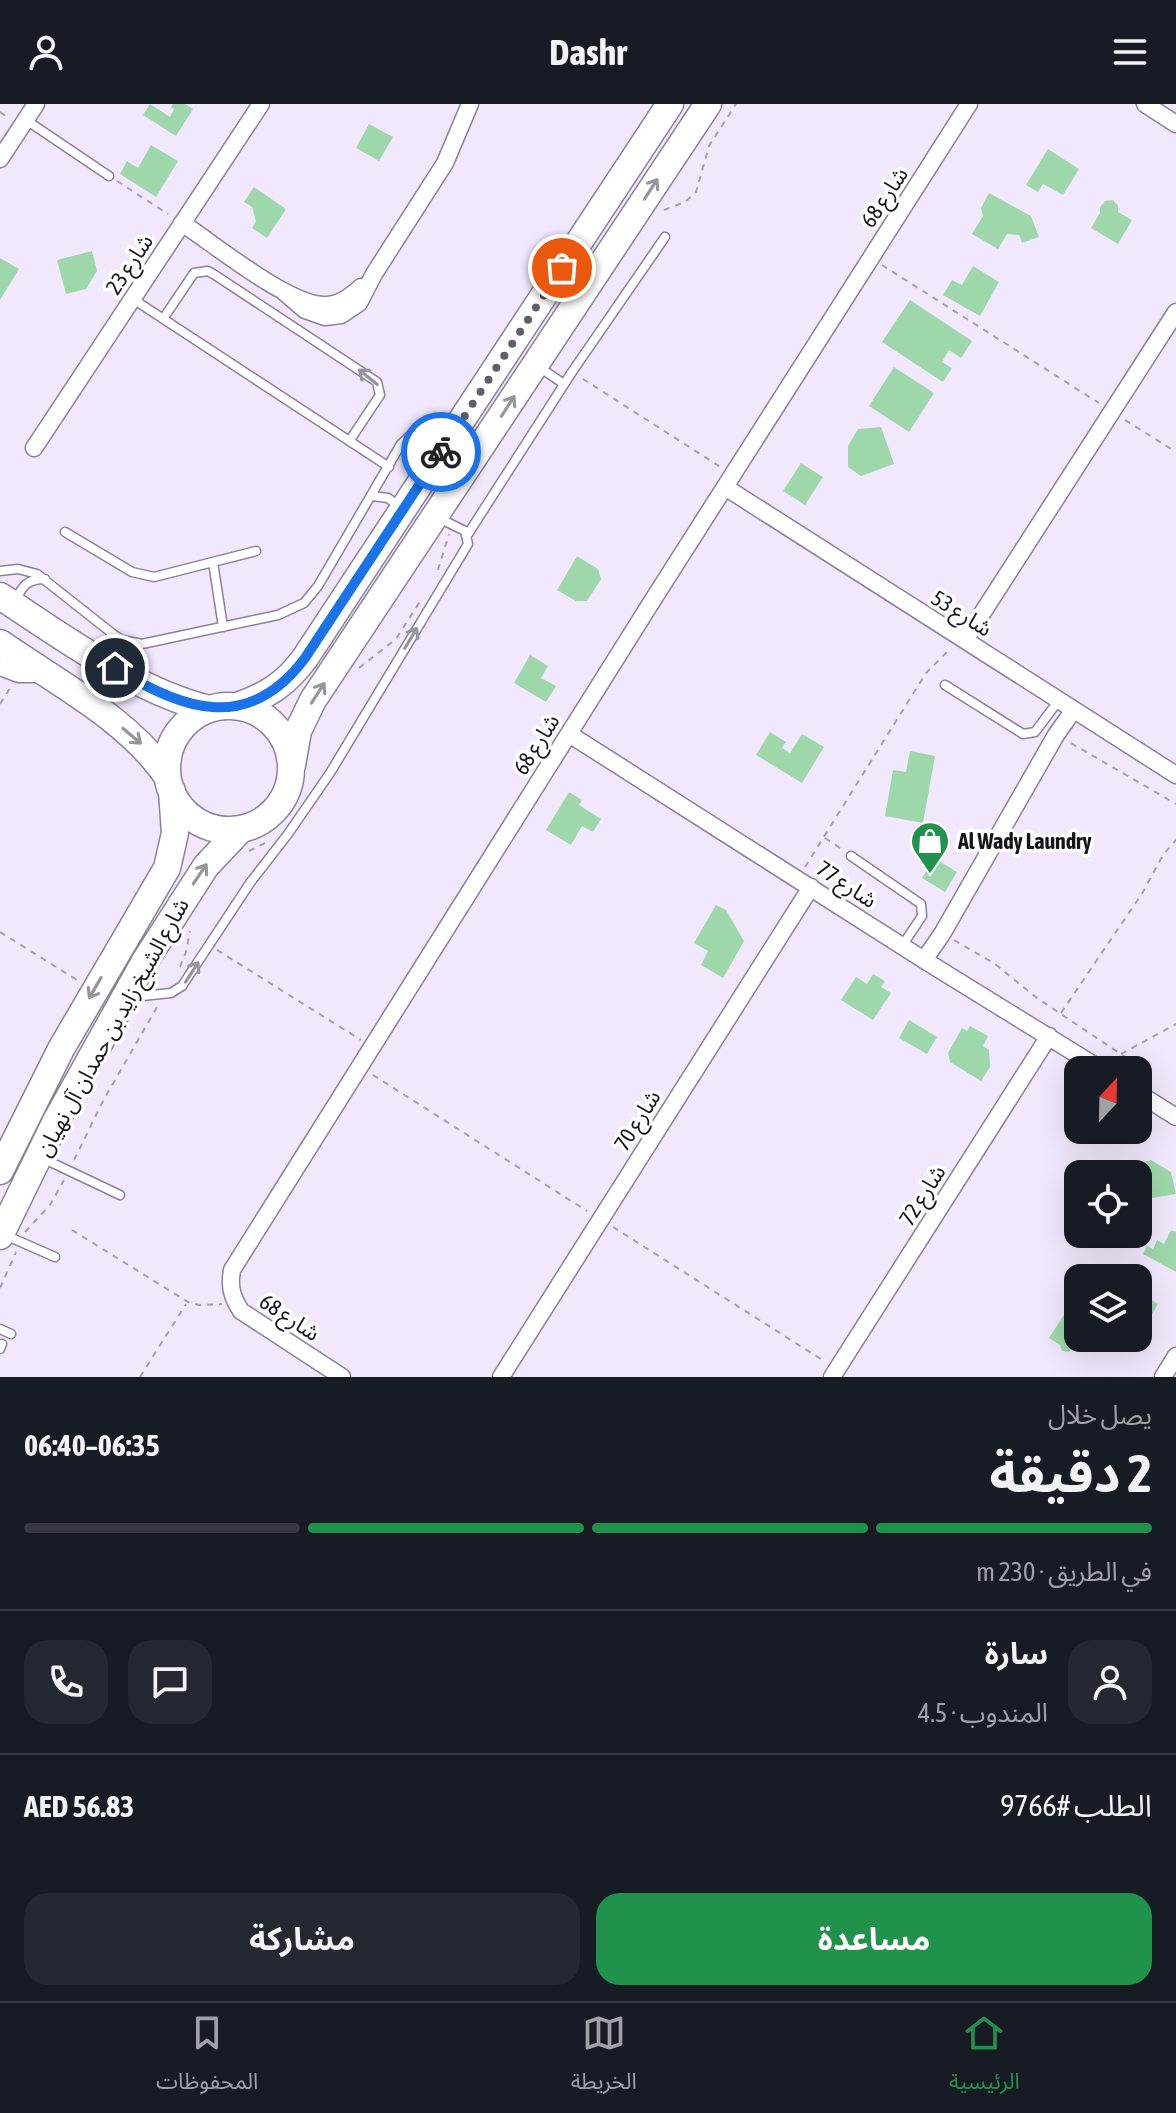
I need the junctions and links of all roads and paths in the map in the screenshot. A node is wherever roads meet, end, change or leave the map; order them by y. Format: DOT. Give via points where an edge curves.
graph roads {
  1 [pos="36,104"];
  2 [pos="261,104"];
  3 [pos="470,104"];
  4 [pos="670,104"];
  5 [pos="708,104"];
  6 [pos="736,104"];
  7 [pos="969,104"];
  8 [pos="1145,104"];
  9 [pos="26,120"];
  10 [pos="1176,124"];
  11 [pos="0,159"];
  12 [pos="109,176"];
  13 [pos="662,211"];
  14 [pos="182,223"];
  15 [pos="665,237"];
  16 [pos="871,258"];
  17 [pos="133,299"];
  18 [pos="1176,312"];
  19 [pos="163,319"];
  20 [pos="535,365"];
  21 [pos="572,372"];
  22 [pos="564,384"];
  23 [pos="1112,411"];
  24 [pos="464,417"];
  25 [pos="350,440"];
  26 [pos="34,448"];
  27 [pos="1176,452"];
  28 [pos="389,467"];
  29 [pos="729,481"];
  30 [pos="372,496"];
  31 [pos="403,510"];
  32 [pos="443,520"];
  33 [pos="65,532"];
  34 [pos="468,534"];
  35 [pos="256,551"];
  36 [pos="213,562"];
  37 [pos="0,571"];
  38 [pos="435,577"];
  39 [pos="46,579"];
  40 [pos="421,599"];
  41 [pos="7,601"];
  42 [pos="223,627"];
  43 [pos="965,640"];
  44 [pos="0,643"];
  45 [pos="0,667"];
  46 [pos="358,669"];
  47 [pos="32,674"];
  48 [pos="945,685"];
  49 [pos="1059,700"];
  50 [pos="0,704"];
  51 [pos="237,706"];
  52 [pos="209,709"];
  53 [pos="1073,711"];
  54 [pos="569,734"];
  55 [pos="1056,735"];
  56 [pos="292,765"];
  57 [pos="1176,775"];
  58 [pos="170,783"];
  59 [pos="1176,804"];
  60 [pos="288,834"];
  61 [pos="824,838"];
  62 [pos="1176,840"];
  63 [pos="243,841"];
  64 [pos="851,856"];
  65 [pos="804,883"];
  66 [pos="192,922"];
  67 [pos="0,932"];
  68 [pos="942,934"];
  69 [pos="209,945"];
  70 [pos="902,946"];
  71 [pos="924,960"];
  72 [pos="181,966"];
  73 [pos="94,991"];
  74 [pos="165,993"];
  75 [pos="124,998"];
  76 [pos="1060,1014"];
  77 [pos="1176,1024"];
  78 [pos="1049,1036"];
  79 [pos="371,1047"];
  80 [pos="1121,1055"];
  81 [pos="1080,1056"];
  82 [pos="1152,1102"];
  83 [pos="1176,1117"];
  84 [pos="39,1156"];
  85 [pos="1,1167"];
  86 [pos="68,1170"];
  87 [pos="120,1195"];
  88 [pos="72,1230"];
  89 [pos="7,1237"];
  90 [pos="55,1257"];
  91 [pos="0,1288"];
  92 [pos="233,1299"];
  93 [pos="188,1302"];
  94 [pos="0,1329"];
  95 [pos="11,1334"];
  96 [pos="1176,1356"];
  97 [pos="335,1375"];
  98 [pos="140,1377"];
  99 [pos="501,1377"];
  100 [pos="832,1377"];
  101 [pos="1163,1377"];
  1 -- 9 [label="street"];
  2 -- 14 [label="street, شارع 23"];
  3 -- 14 [label="street" via="445,163 374,274 352,295 329,305 284,292"];
  4 -- 24 [label="main road"];
  20 -- 5 [label="main road, one-way"];
  6 -- 13 [label="path" via="709,146 696,192"];
  7 -- 16 [label="street, شارع 68"];
  8 -- 10 [label="street"];
  9 -- 11 [label="street"];
  9 -- 12 [label="lane"];
  12 -- 14 [label="path"];
  14 -- 17 [label="street, شارع 23"];
  15 -- 21 [label="lane"];
  16 -- 23 [label="path"];
  16 -- 29 [label="street, شارع 68"];
  17 -- 19 [label="lane"];
  17 -- 26 [label="street, شارع 23"];
  18 -- 23 [label="street"];
  19 -- 25 [label="lane"];
  25 -- 19 [label="lane, one-way" via="380,395 377,382 215,275 194,273"];
  20 -- 22 [label="lane"];
  32 -- 20 [label="main road, one-way"];
  21 -- 22 [label="lane"];
  21 -- 29 [label="path"];
  22 -- 34 [label="lane"];
  23 -- 27 [label="path"];
  23 -- 43 [label="street"];
  24 -- 28 [label="lane" via="413,433"];
  24 -- 31 [label="main road"];
  25 -- 28 [label="lane"];
  28 -- 30 [label="lane"];
  29 -- 43 [label="street, شارع 53"];
  29 -- 54 [label="street, شارع 68"];
  30 -- 31 [label="lane" via="388,498"];
  30 -- 42 [label="lane" via="304,603 278,615"];
  31 -- 51 [label="main road" via="292,676 274,691"];
  32 -- 34 [label="lane"];
  32 -- 38 [label="path" via="444,558"];
  56 -- 32 [label="main road, one-way" via="298,731 313,700"];
  33 -- 36 [label="lane" via="143,577"];
  60 -- 34 [label="lane, one-way" via="459,560"];
  35 -- 36 [label="lane"];
  36 -- 42 [label="lane"];
  37 -- 39 [label="lane" via="29,571"];
  39 -- 41 [label="lane" via="32,579"];
  39 -- 42 [label="lane" via="122,640 142,644"];
  40 -- 46 [label="path" via="396,639"];
  41 -- 52 [label="main road" via="151,690"];
  43 -- 49 [label="street, شارع 53"];
  43 -- 61 [label="path" via="926,673"];
  44 -- 47 [label="main road"];
  45 -- 47 [label="street"];
  47 -- 50 [label="path"];
  47 -- 58 [label="main road, one-way" via="126,730"];
  48 -- 49 [label="lane" via="1023,734 1035,732"];
  49 -- 53 [label="street, شارع 53"];
  51 -- 52 [label="main road"];
  51 -- 56 [label="main road" via="275,726"];
  52 -- 58 [label="main road" via="181,728 172,742"];
  53 -- 55 [label="street"];
  53 -- 57 [label="street, شارع 53"];
  54 -- 65 [label="street, شارع 77"];
  54 -- 79 [label="street, شارع 68"];
  55 -- 59 [label="path"];
  55 -- 68 [label="street"];
  56 -- 63 [label="main road" via="283,800"];
  58 -- 63 [label="main road" via="183,809 199,822"];
  58 -- 73 [label="main road, شارع الشيخ زايد بن حمدان آل نهيان, one-way" via="175,833 167,868"];
  60 -- 63 [label="path"];
  60 -- 69 [label="lane"];
  61 -- 64 [label="path"];
  61 -- 65 [label="path"];
  62 -- 76 [label="path"];
  75 -- 63 [label="main road, شارع الشيخ زايد بن حمدان آل نهيان, one-way" via="214,855"];
  64 -- 70 [label="lane" via="921,904 922,916"];
  65 -- 70 [label="street, شارع 77"];
  65 -- 99 [label="street, شارع 70"];
  66 -- 72 [label="path"];
  67 -- 73 [label="path"];
  68 -- 71 [label="street"];
  68 -- 76 [label="path" via="995,964"];
  74 -- 69 [label="lane, one-way" via="182,986"];
  69 -- 79 [label="path"];
  70 -- 71 [label="street, شارع 77"];
  71 -- 78 [label="street, شارع 77"];
  73 -- 85 [label="main road, شارع الشيخ زايد بن حمدان آل نهيان"];
  74 -- 75 [label="lane"];
  74 -- 86 [label="path"];
  75 -- 84 [label="main road, شارع الشيخ زايد بن حمدان آل نهيان"];
  76 -- 80 [label="path"];
  77 -- 80 [label="path"];
  78 -- 81 [label="street, شارع 77"];
  78 -- 100 [label="street, شارع 72"];
  79 -- 92 [label="street, شارع 68" via="238,1256 230,1285"];
  82 -- 83 [label="street"];
  84 -- 86 [label="lane"];
  84 -- 89 [label="main road, شارع الشيخ زايد بن حمدان آل نهيان"];
  86 -- 87 [label="lane"];
  86 -- 89 [label="path" via="54,1198 30,1225"];
  88 -- 93 [label="path"];
  89 -- 90 [label="lane"];
  89 -- 91 [label="path"];
  92 -- 93 [label="path" via="211,1306"];
  92 -- 97 [label="street, شارع 68" via="253,1320"];
  93 -- 98 [label="path"];
  94 -- 95 [label="lane"];
  96 -- 101 [label="street"];
}
